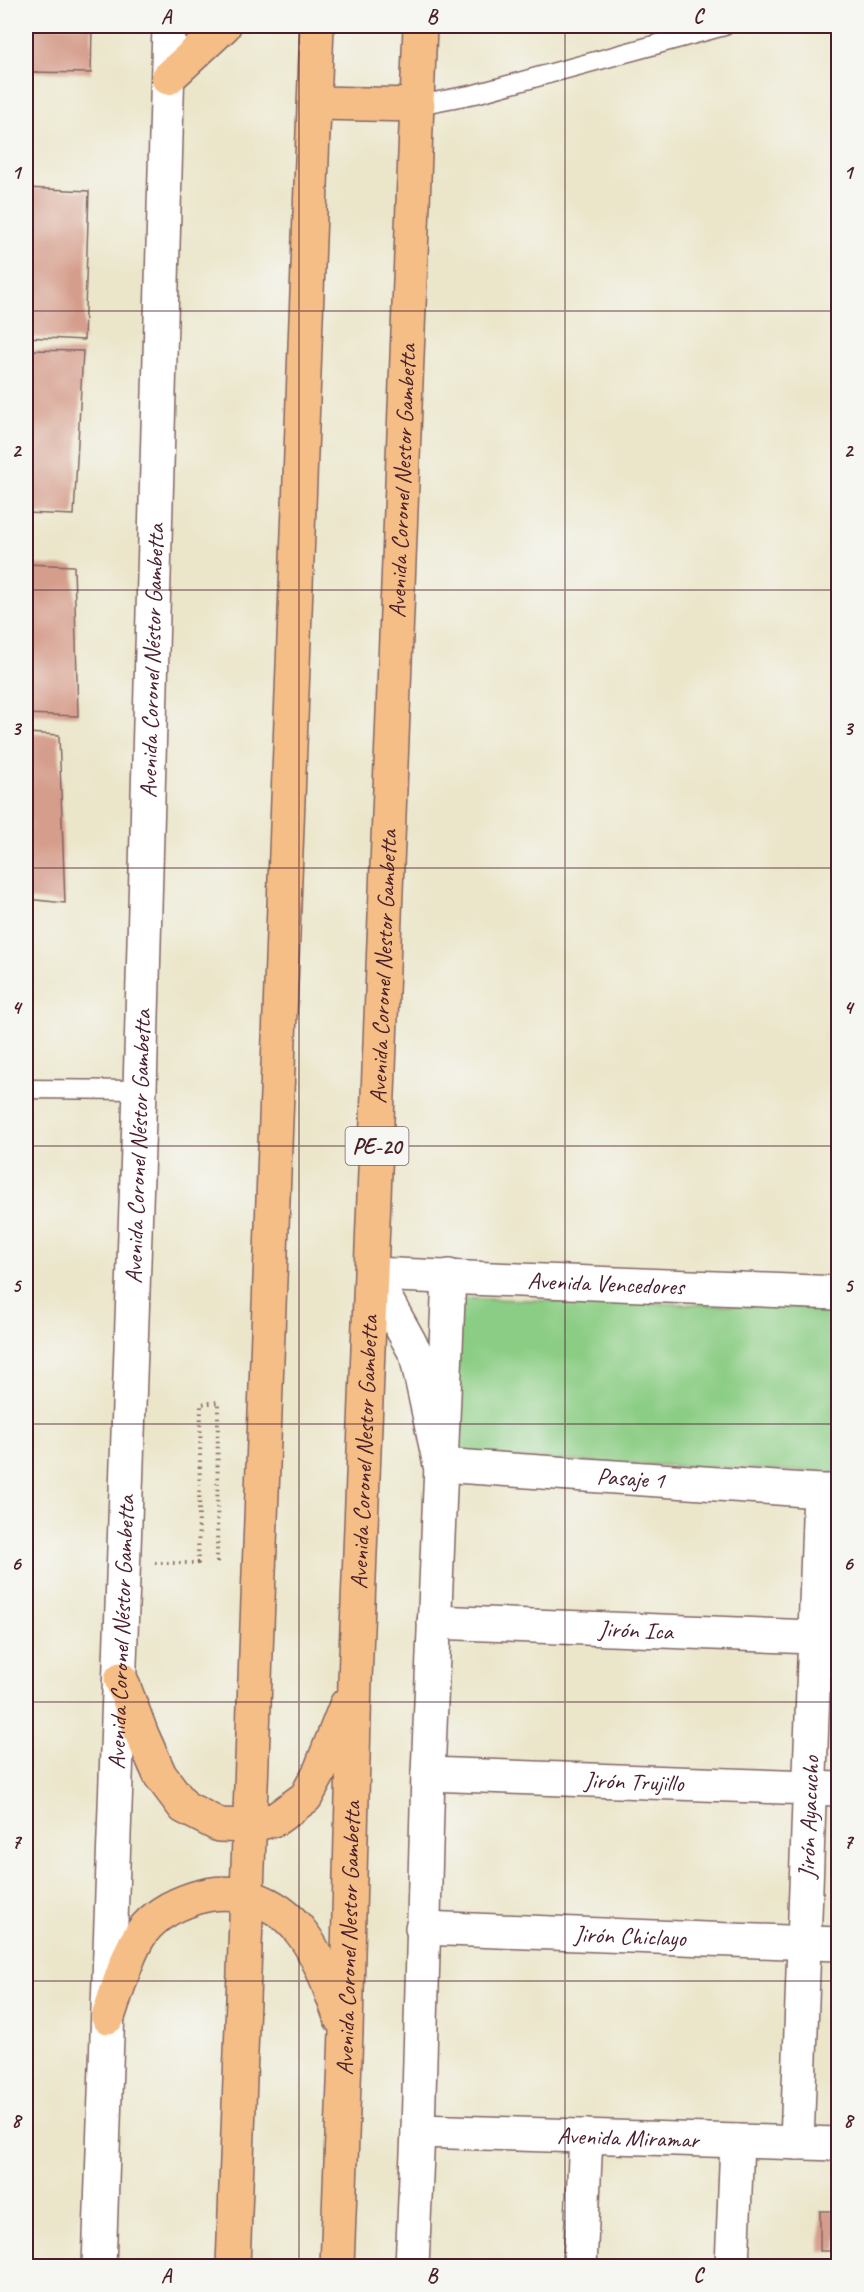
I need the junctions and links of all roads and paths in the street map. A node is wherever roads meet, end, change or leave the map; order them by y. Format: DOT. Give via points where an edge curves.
graph roads {
  1 [pos="169,26"];
  2 [pos="224,26"];
  3 [pos="317,26"];
  4 [pos="420,26"];
  5 [pos="724,26"];
  6 [pos="168,78"];
  7 [pos="315,103"];
  8 [pos="418,105"];
  9 [pos="26,1089"];
  10 [pos="140,1090"];
  11 [pos="372,1274"];
  12 [pos="449,1276"];
  13 [pos="838,1293"];
  14 [pos="441,1465"];
  15 [pos="829,1491"];
  16 [pos="125,1562"];
  17 [pos="217,1563"];
  18 [pos="434,1622"];
  19 [pos="826,1637"];
  20 [pos="120,1678"];
  21 [pos="355,1680"];
  22 [pos="428,1774"];
  23 [pos="824,1788"];
  24 [pos="249,1826"];
  25 [pos="247,1895"];
  26 [pos="422,1928"];
  27 [pos="804,1942"];
  28 [pos="838,1944"];
  29 [pos="108,2017"];
  30 [pos="346,2032"];
  31 [pos="418,2131"];
  32 [pos="586,2136"];
  33 [pos="736,2141"];
  34 [pos="796,2143"];
  35 [pos="838,2144"];
  36 [pos="99,2266"];
  37 [pos="233,2266"];
  38 [pos="337,2266"];
  39 [pos="412,2266"];
  40 [pos="580,2266"];
  41 [pos="732,2266"];
  1 -- 6 [label="street, Avenida Coronel Néstor Gambetta"];
  2 -- 6 [label="highway"];
  3 -- 7 [label="highway"];
  4 -- 8 [label="highway, Avenida Coronel Nestor Gambetta / PE-20"];
  5 -- 8 [label="lane" via="476,94"];
  6 -- 10 [label="street, Avenida Coronel Néstor Gambetta"];
  7 -- 8 [label="highway"];
  7 -- 24 [label="highway"];
  8 -- 11 [label="highway, Avenida Coronel Nestor Gambetta / PE-20"];
  9 -- 10 [label="lane"];
  10 -- 16 [label="street, Avenida Coronel Néstor Gambetta"];
  11 -- 12 [label="street, Avenida Vencedores"];
  11 -- 14 [label="street" via="416,1354"];
  11 -- 21 [label="highway, Avenida Coronel Nestor Gambetta / PE-20"];
  12 -- 13 [label="street, Avenida Vencedores"];
  12 -- 14 [label="street"];
  14 -- 15 [label="street, Pasaje 1"];
  14 -- 18 [label="street"];
  15 -- 19 [label="street, Jirón Ayacucho"];
  16 -- 17 [label="path" via="198,1563 201,1404 218,1402"];
  16 -- 20 [label="street, Avenida Coronel Néstor Gambetta"];
  18 -- 19 [label="street, Jirón Ica"];
  18 -- 22 [label="street"];
  19 -- 23 [label="street, Jirón Ayacucho"];
  20 -- 24 [label="highway" via="160,1775 184,1807 219,1825"];
  20 -- 29 [label="street, Avenida Coronel Néstor Gambetta"];
  21 -- 24 [label="highway" via="306,1797 276,1819"];
  21 -- 30 [label="highway, Avenida Coronel Nestor Gambetta / PE-20"];
  22 -- 23 [label="street, Jirón Trujillo"];
  22 -- 26 [label="street"];
  23 -- 27 [label="street, Jirón Ayacucho"];
  24 -- 25 [label="highway"];
  25 -- 29 [label="highway" via="212,1892 172,1905 142,1931"];
  25 -- 30 [label="highway" via="274,1907 301,1932 320,1966"];
  25 -- 37 [label="highway"];
  26 -- 27 [label="street, Jirón Chiclayo"];
  26 -- 31 [label="street"];
  27 -- 28 [label="street, Jirón Chiclayo"];
  27 -- 34 [label="street, Jirón Ayacucho"];
  29 -- 36 [label="street, Avenida Coronel Néstor Gambetta"];
  30 -- 38 [label="highway, Avenida Coronel Nestor Gambetta / PE-20"];
  31 -- 32 [label="street, Avenida Miramar"];
  31 -- 39 [label="street"];
  32 -- 33 [label="street, Avenida Miramar"];
  32 -- 40 [label="street"];
  33 -- 34 [label="street, Avenida Miramar"];
  33 -- 41 [label="street"];
  34 -- 35 [label="street, Avenida Miramar"];
}
